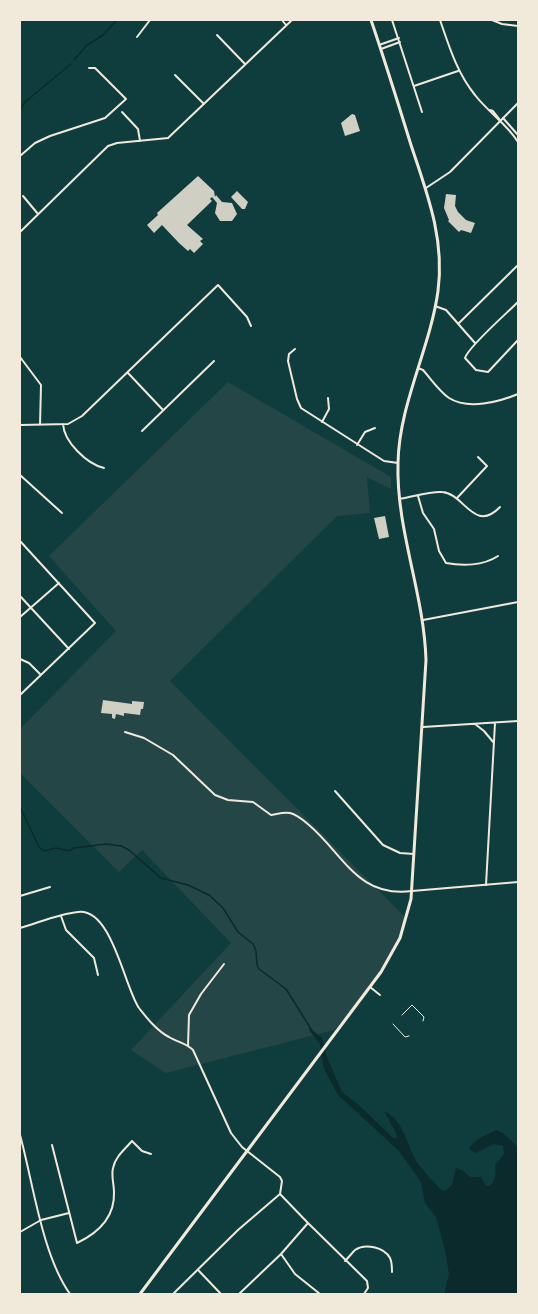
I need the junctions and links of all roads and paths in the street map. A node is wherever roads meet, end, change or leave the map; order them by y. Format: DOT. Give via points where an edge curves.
graph roads {
  1 [pos="150,20"];
  2 [pos="282,20"];
  3 [pos="292,20"];
  4 [pos="371,20"];
  5 [pos="392,20"];
  6 [pos="440,20"];
  7 [pos="492,20"];
  8 [pos="286,24"];
  9 [pos="519,26"];
  10 [pos="217,35"];
  11 [pos="137,37"];
  12 [pos="399,40"];
  13 [pos="380,47"];
  14 [pos="245,64"];
  15 [pos="89,68"];
  16 [pos="459,71"];
  17 [pos="175,75"];
  18 [pos="414,86"];
  19 [pos="519,103"];
  20 [pos="204,104"];
  21 [pos="122,112"];
  22 [pos="422,112"];
  23 [pos="502,120"];
  24 [pos="519,135"];
  25 [pos="140,141"];
  26 [pos="519,142"];
  27 [pos="20,156"];
  28 [pos="425,188"];
  29 [pos="23,196"];
  30 [pos="38,214"];
  31 [pos="20,232"];
  32 [pos="519,265"];
  33 [pos="519,302"];
  34 [pos="435,306"];
  35 [pos="458,324"];
  36 [pos="251,326"];
  37 [pos="519,340"];
  38 [pos="476,343"];
  39 [pos="295,349"];
  40 [pos="20,357"];
  41 [pos="214,361"];
  42 [pos="418,368"];
  43 [pos="127,373"];
  44 [pos="519,394"];
  45 [pos="328,398"];
  46 [pos="163,410"];
  47 [pos="322,422"];
  48 [pos="63,424"];
  49 [pos="20,425"];
  50 [pos="40,425"];
  51 [pos="375,428"];
  52 [pos="142,432"];
  53 [pos="357,445"];
  54 [pos="478,457"];
  55 [pos="398,463"];
  56 [pos="104,468"];
  57 [pos="20,474"];
  58 [pos="418,496"];
  59 [pos="457,498"];
  60 [pos="399,499"];
  61 [pos="500,507"];
  62 [pos="62,513"];
  63 [pos="20,541"];
  64 [pos="498,556"];
  65 [pos="59,583"];
  66 [pos="20,596"];
  67 [pos="519,602"];
  68 [pos="31,608"];
  69 [pos="20,617"];
  70 [pos="423,620"];
  71 [pos="69,649"];
  72 [pos="20,659"];
  73 [pos="42,675"];
  74 [pos="20,695"];
  75 [pos="519,722"];
  76 [pos="495,723"];
  77 [pos="475,724"];
  78 [pos="423,727"];
  79 [pos="125,732"];
  80 [pos="494,743"];
  81 [pos="335,791"];
  82 [pos="414,854"];
  83 [pos="519,882"];
  84 [pos="486,885"];
  85 [pos="50,887"];
  86 [pos="412,891"];
  87 [pos="20,896"];
  88 [pos="61,916"];
  89 [pos="20,928"];
  90 [pos="224,964"];
  91 [pos="98,975"];
  92 [pos="370,987"];
  93 [pos="380,995"];
  94 [pos="402,1015"];
  95 [pos="423,1022"];
  96 [pos="393,1024"];
  97 [pos="409,1036"];
  98 [pos="188,1046"];
  99 [pos="20,1135"];
  100 [pos="52,1145"];
  101 [pos="247,1151"];
  102 [pos="151,1154"];
  103 [pos="280,1194"];
  104 [pos="69,1213"];
  105 [pos="41,1220"];
  106 [pos="308,1223"];
  107 [pos="20,1232"];
  108 [pos="280,1254"];
  109 [pos="345,1261"];
  110 [pos="199,1271"];
  111 [pos="392,1272"];
  112 [pos="70,1294"];
  113 [pos="140,1294"];
  114 [pos="173,1294"];
  115 [pos="220,1294"];
  116 [pos="239,1294"];
  117 [pos="320,1294"];
  118 [pos="364,1294"];
  1 -- 11 [label="street"];
  2 -- 8 [label="street"];
  3 -- 8 [label="street"];
  4 -- 13 [label="main road"];
  5 -- 12 [label="street"];
  6 -- 16 [label="street"];
  7 -- 9 [label="street"];
  8 -- 14 [label="street"];
  10 -- 14 [label="street"];
  12 -- 13 [label="street"];
  12 -- 18 [label="street"];
  13 -- 28 [label="main road"];
  14 -- 20 [label="street"];
  15 -- 27 [label="street" via="95,68 126,99 105,118 50,136"];
  16 -- 18 [label="street"];
  16 -- 23 [label="street" via="474,95"];
  17 -- 20 [label="street"];
  18 -- 22 [label="street"];
  19 -- 23 [label="street"];
  20 -- 25 [label="street" via="168,138"];
  21 -- 25 [label="street" via="138,129"];
  23 -- 24 [label="street"];
  23 -- 26 [label="street"];
  23 -- 28 [label="street" via="450,172"];
  25 -- 30 [label="street" via="108,146"];
  28 -- 34 [label="main road" via="439,243"];
  29 -- 30 [label="street"];
  30 -- 31 [label="street"];
  32 -- 35 [label="street"];
  33 -- 38 [label="street"];
  34 -- 35 [label="street" via="446,310"];
  34 -- 42 [label="main road"];
  35 -- 38 [label="street"];
  36 -- 43 [label="street" via="218,285"];
  37 -- 38 [label="street" via="484,373 465,358"];
  39 -- 47 [label="street" via="288,361 298,403"];
  40 -- 50 [label="street" via="40,385"];
  41 -- 46 [label="street"];
  42 -- 44 [label="street" via="458,402 470,404"];
  42 -- 55 [label="main road" via="402,429"];
  43 -- 46 [label="street"];
  43 -- 48 [label="street" via="82,416"];
  45 -- 47 [label="street" via="329,409"];
  46 -- 52 [label="street"];
  47 -- 53 [label="street"];
  48 -- 50 [label="street"];
  48 -- 56 [label="street" via="72,444 95,466"];
  49 -- 50 [label="street"];
  51 -- 53 [label="street" via="366,432"];
  53 -- 55 [label="street" via="384,461"];
  54 -- 59 [label="street" via="487,466"];
  55 -- 60 [label="main road"];
  57 -- 62 [label="street"];
  58 -- 59 [label="street" via="444,492"];
  58 -- 60 [label="street"];
  58 -- 64 [label="street" via="446,563 464,565"];
  59 -- 61 [label="street" via="477,515 490,514"];
  60 -- 70 [label="main road"];
  63 -- 65 [label="street"];
  65 -- 68 [label="street"];
  65 -- 71 [label="street" via="95,623"];
  66 -- 68 [label="street"];
  67 -- 70 [label="street"];
  68 -- 69 [label="street"];
  68 -- 71 [label="street"];
  70 -- 78 [label="main road"];
  71 -- 73 [label="street"];
  72 -- 73 [label="street"];
  73 -- 74 [label="street"];
  75 -- 76 [label="street"];
  76 -- 77 [label="street"];
  76 -- 80 [label="street"];
  77 -- 78 [label="street"];
  77 -- 80 [label="street"];
  78 -- 82 [label="main road"];
  79 -- 86 [label="street" via="173,755 220,797 250,801 271,815 287,813 299,817 376,888"];
  80 -- 84 [label="street"];
  81 -- 82 [label="street" via="383,845"];
  82 -- 86 [label="main road"];
  83 -- 84 [label="street"];
  84 -- 86 [label="street"];
  85 -- 87 [label="street"];
  86 -- 92 [label="main road" via="397,945"];
  88 -- 89 [label="street"];
  88 -- 91 [label="street" via="66,930 94,958"];
  88 -- 98 [label="street" via="85,912 98,919 141,1010 164,1034"];
  90 -- 98 [label="street" via="189,1015"];
  92 -- 93 [label="street"];
  92 -- 101 [label="main road"];
  94 -- 95 [label="lane" via="412,1005 424,1017"];
  96 -- 97 [label="lane" via="405,1037"];
  98 -- 101 [label="street" via="197,1057 231,1133"];
  99 -- 105 [label="street"];
  100 -- 104 [label="street"];
  101 -- 103 [label="street" via="282,1182"];
  101 -- 113 [label="main road"];
  102 -- 104 [label="street" via="132,1141 119,1155 112,1169 114,1199 110,1215 97,1232 77,1243"];
  103 -- 106 [label="street"];
  103 -- 110 [label="street"];
  104 -- 105 [label="street"];
  105 -- 107 [label="street"];
  105 -- 112 [label="street" via="58,1273"];
  106 -- 108 [label="street"];
  106 -- 109 [label="street"];
  108 -- 116 [label="street"];
  108 -- 117 [label="street" via="295,1274"];
  109 -- 111 [label="street" via="356,1250 373,1247 388,1254"];
  109 -- 118 [label="street" via="367,1281"];
  110 -- 114 [label="street"];
  110 -- 115 [label="street"];
}
